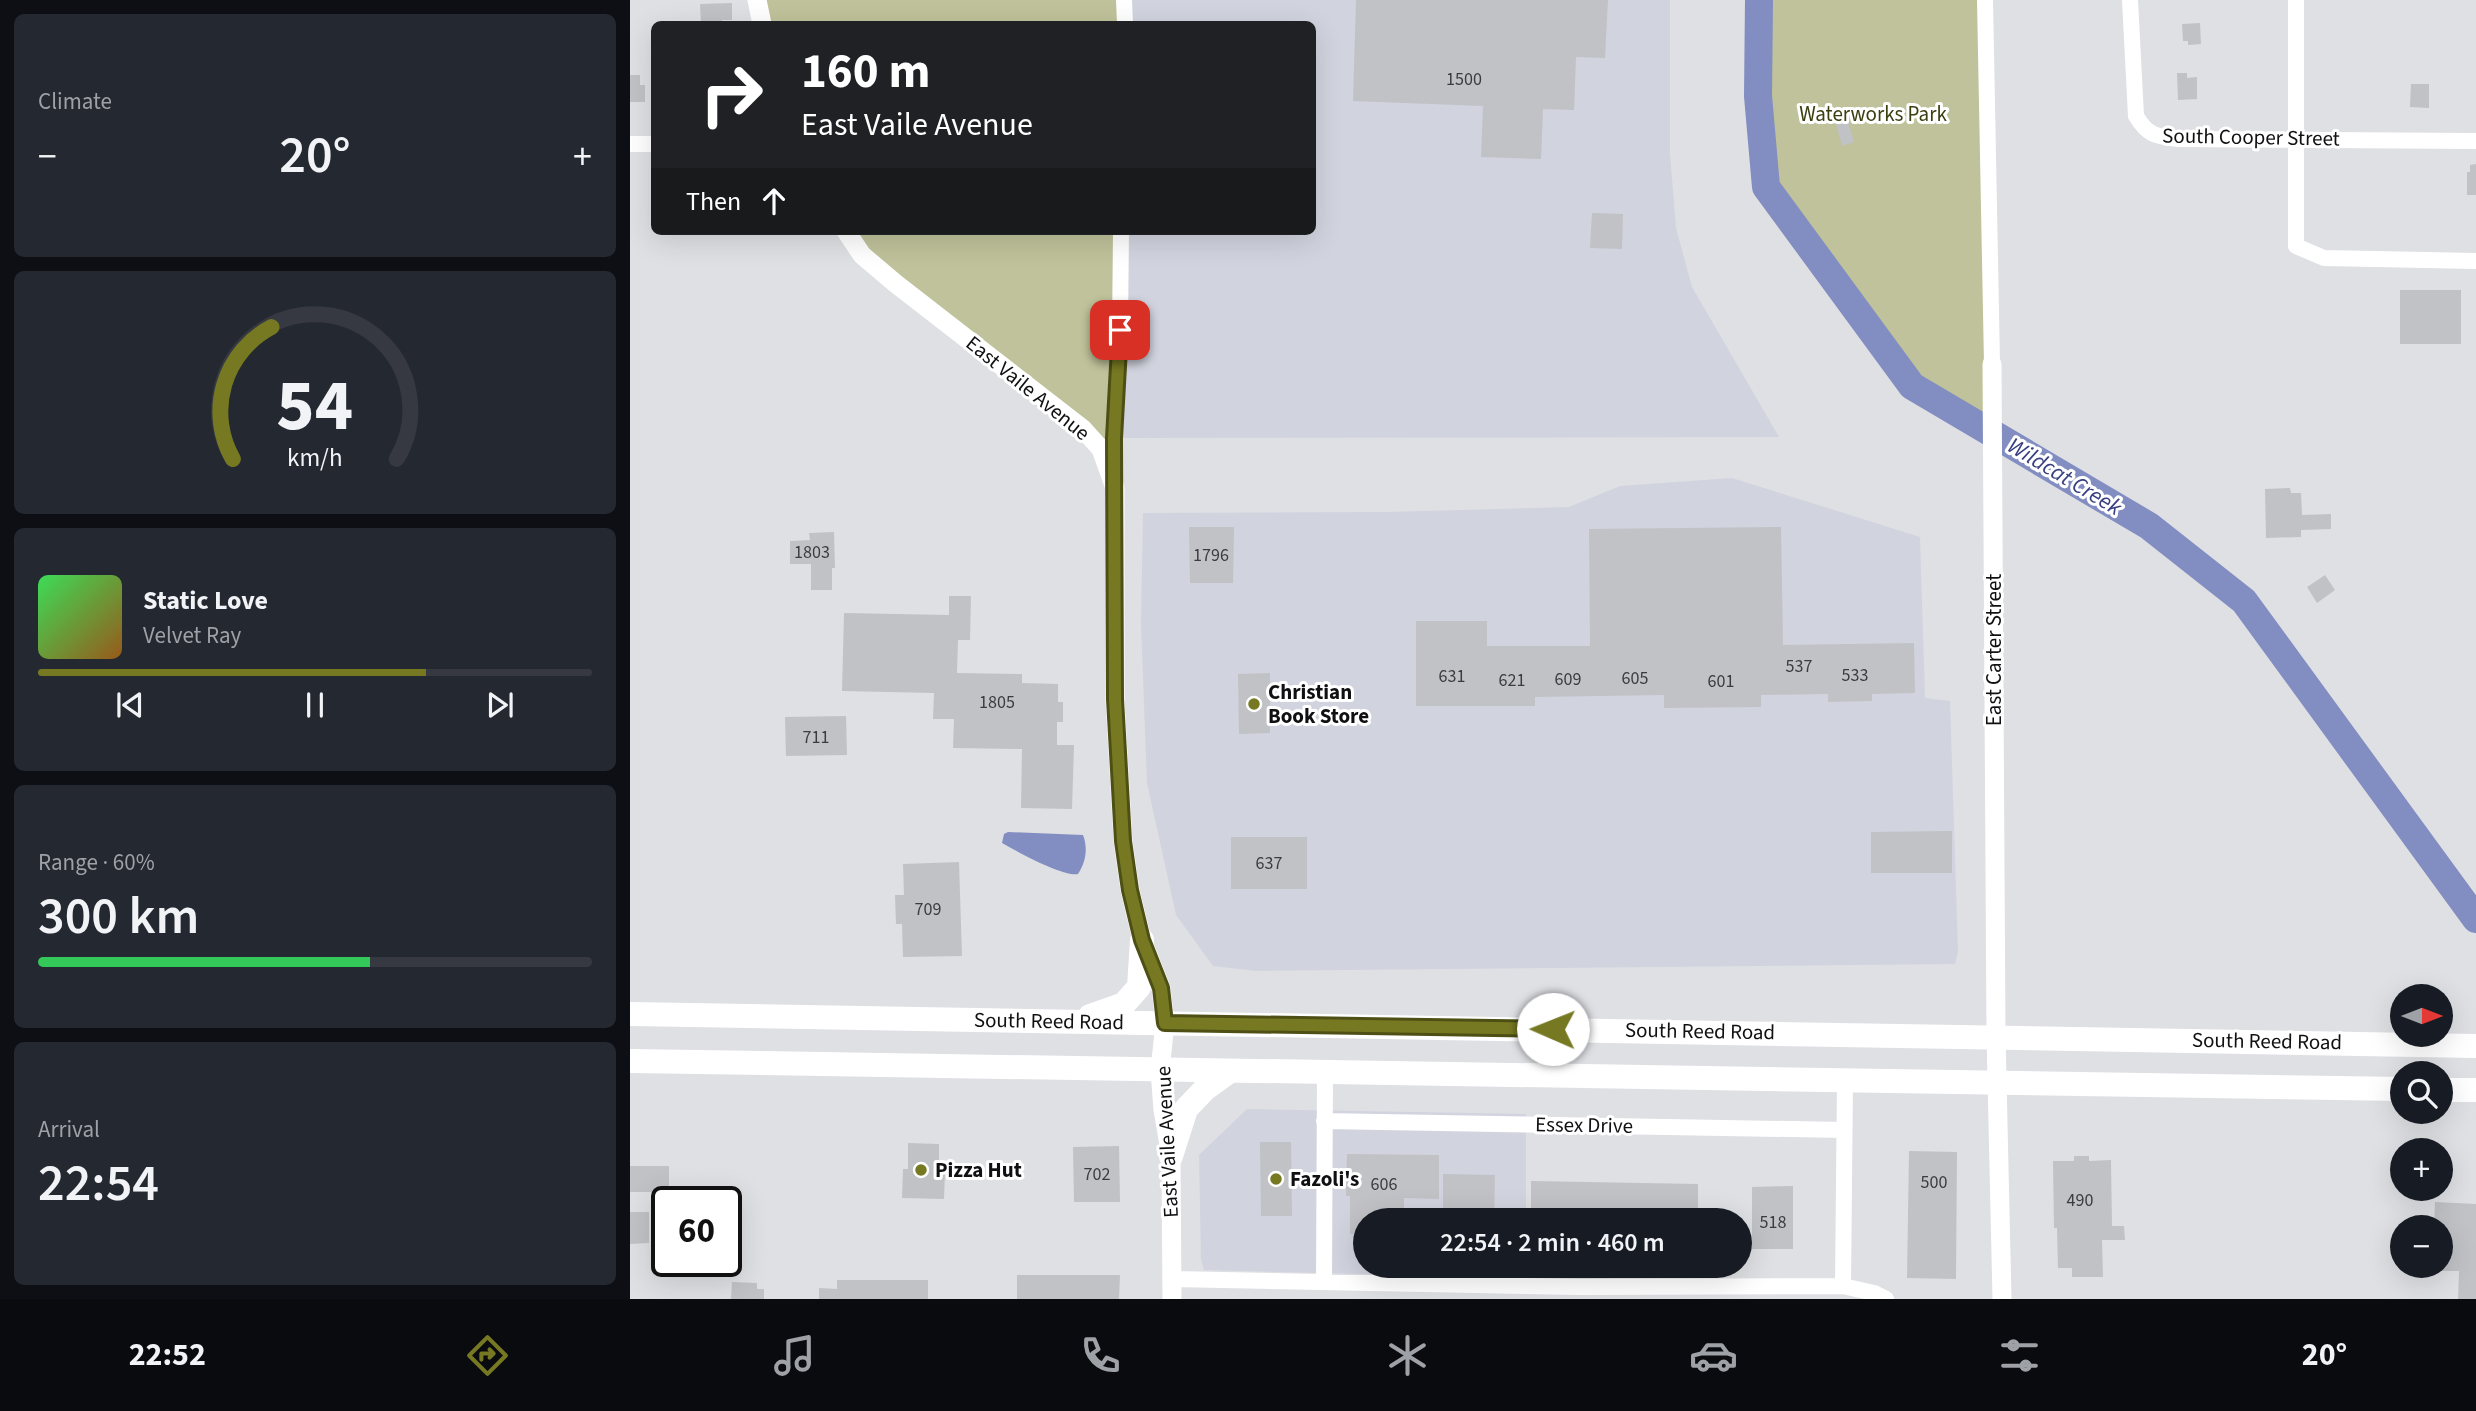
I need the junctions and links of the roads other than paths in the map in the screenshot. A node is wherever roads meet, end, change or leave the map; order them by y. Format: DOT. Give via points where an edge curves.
graph roads {
  1 [pos="757,0"];
  2 [pos="1124,0"];
  3 [pos="1985,0"];
  4 [pos="2296,0"];
  5 [pos="2131,8"];
  6 [pos="761,21"];
  7 [pos="1125,21"];
  8 [pos="2297,139"];
  9 [pos="2476,141"];
  10 [pos="630,144"];
  11 [pos="651,144"];
  12 [pos="849,235"];
  13 [pos="1121,235"];
  14 [pos="2476,261"];
  15 [pos="1992,364"];
  16 [pos="1115,488"];
  17 [pos="1142,940"];
  18 [pos="630,1014"];
  19 [pos="1069,1021"];
  20 [pos="1165,1023"];
  21 [pos="1996,1036"];
  22 [pos="2476,1046"];
  23 [pos="630,1061"];
  24 [pos="1160,1070"];
  25 [pos="1230,1071"];
  26 [pos="1325,1072"];
  27 [pos="1845,1080"];
  28 [pos="1997,1083"];
  29 [pos="2390,1089"];
  30 [pos="2453,1090"];
  31 [pos="2476,1090"];
  32 [pos="1324,1121"];
  33 [pos="1844,1130"];
  34 [pos="1171,1156"];
  35 [pos="1324,1282"];
  36 [pos="1843,1286"];
  37 [pos="1172,1289"];
  38 [pos="1886,1299"];
  39 [pos="2002,1299"];
  1 -- 6 [label="street"];
  2 -- 7 [label="street"];
  3 -- 15 [label="street, East Carter Street"];
  4 -- 8 [label="street"];
  5 -- 8 [label="street, South Cooper Street" via="2136,116 2142,127 2153,135 2178,139"];
  8 -- 9 [label="street, South Cooper Street"];
  8 -- 14 [label="street" via="2296,246 2324,258"];
  10 -- 11 [label="street"];
  12 -- 16 [label="street, East Vaile Avenue" via="862,255 895,283 1083,429 1101,449"];
  13 -- 16 [label="street"];
  15 -- 21 [label="street, East Carter Street"];
  16 -- 17 [label="street, East Vaile Avenue" via="1116,718 1123,841"];
  17 -- 19 [label="main road" via="1139,987 1124,1004"];
  17 -- 20 [label="street, East Vaile Avenue" via="1161,988"];
  18 -- 19 [label="main road, South Reed Road"];
  19 -- 20 [label="main road, South Reed Road"];
  20 -- 21 [label="main road, South Reed Road"];
  20 -- 24 [label="street, East Vaile Avenue"];
  21 -- 22 [label="main road, South Reed Road"];
  21 -- 28 [label="street, East Carter Street"];
  23 -- 24 [label="main road"];
  24 -- 25 [label="main road"];
  24 -- 34 [label="street, East Vaile Avenue"];
  25 -- 26 [label="main road"];
  25 -- 34 [label="main road" via="1185,1109"];
  26 -- 27 [label="main road"];
  26 -- 32 [label="street"];
  27 -- 28 [label="main road"];
  27 -- 33 [label="street"];
  28 -- 29 [label="main road"];
  28 -- 39 [label="street, East Carter Street"];
  30 -- 31 [label="main road"];
  32 -- 33 [label="street, Essex Drive"];
  32 -- 35 [label="street"];
  33 -- 36 [label="street"];
  34 -- 37 [label="street, East Vaile Avenue"];
  35 -- 36 [label="street"];
  35 -- 37 [label="street"];
  36 -- 38 [label="street"];
}
